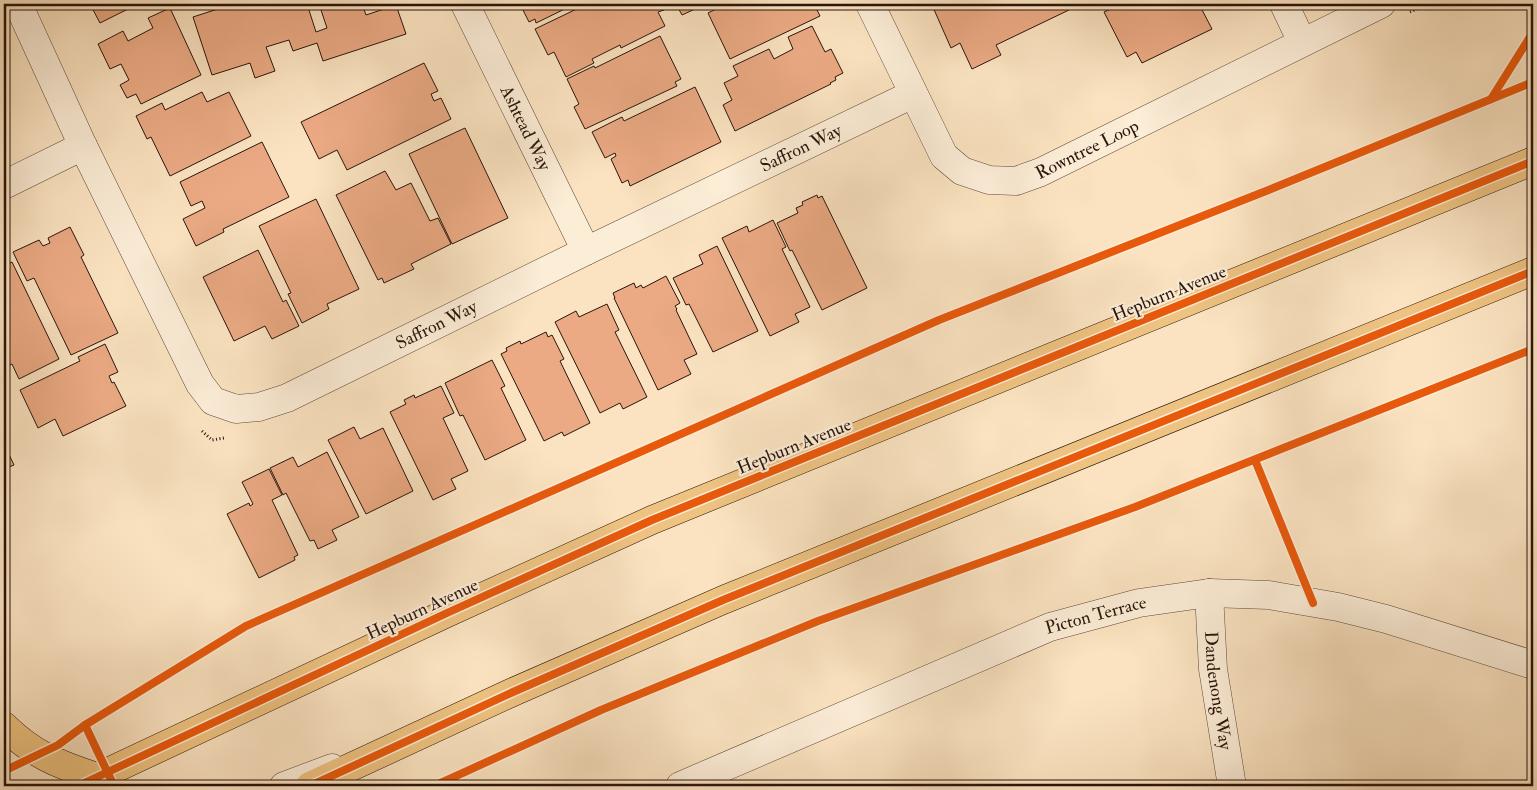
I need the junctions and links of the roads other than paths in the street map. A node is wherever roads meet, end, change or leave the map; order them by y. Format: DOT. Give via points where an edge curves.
graph roads {
  1 [pos="18,4"];
  2 [pos="465,4"];
  3 [pos="870,4"];
  4 [pos="1284,4"];
  5 [pos="1380,4"];
  6 [pos="1302,42"];
  7 [pos="913,94"];
  8 [pos="84,146"];
  9 [pos="1533,161"];
  10 [pos="4,185"];
  11 [pos="586,251"];
  12 [pos="1533,271"];
  13 [pos="1209,593"];
  14 [pos="1533,664"];
  15 [pos="4,726"];
  16 [pos="422,733"];
  17 [pos="88,782"];
  18 [pos="284,786"];
  19 [pos="310,786"];
  20 [pos="680,786"];
  21 [pos="1232,786"];
  1 -- 8 [label="street, Saffron Way"];
  2 -- 11 [label="street, Ashtead Way"];
  3 -- 7 [label="street, Rowntree Loop"];
  4 -- 6 [label="street"];
  5 -- 6 [label="street, Rowntree Loop"];
  6 -- 7 [label="street, Rowntree Loop" via="1041,172 1016,181 988,180 962,171 944,156"];
  7 -- 11 [label="street, Saffron Way"];
  8 -- 10 [label="street"];
  8 -- 11 [label="street, Saffron Way" via="200,384 214,401 236,409 259,407 287,398"];
  9 -- 17 [label="main road, Hepburn Avenue" via="652,520"];
  12 -- 16 [label="main road" via="723,600"];
  13 -- 14 [label="street, Picton Terrace" via="1269,595 1338,607"];
  13 -- 20 [label="street, Picton Terrace" via="1139,603 1050,627"];
  13 -- 21 [label="street, Dandenong Way" via="1213,669"];
  15 -- 17 [label="main road" via="38,754"];
  16 -- 18 [label="street"];
  16 -- 19 [label="main road"];
}
